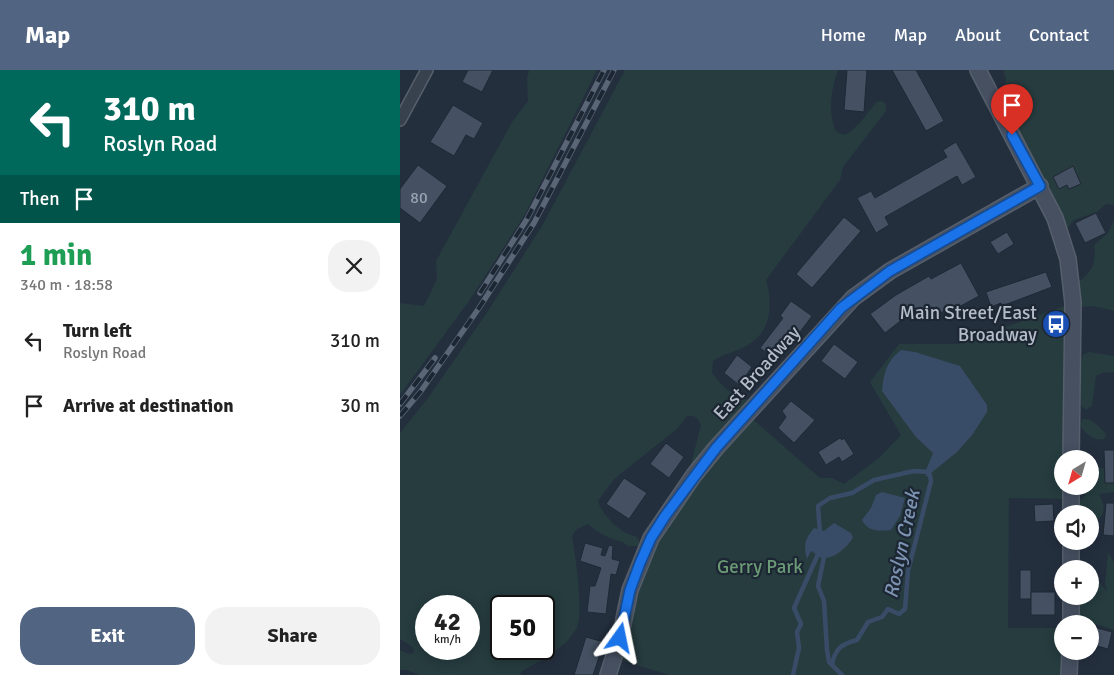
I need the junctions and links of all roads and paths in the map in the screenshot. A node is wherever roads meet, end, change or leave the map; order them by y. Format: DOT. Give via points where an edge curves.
graph roads {
  1 [pos="427,70"];
  2 [pos="978,70"];
  3 [pos="400,120"];
  4 [pos="1040,186"];
  5 [pos="1072,450"];
  6 [pos="1070,660"];
  7 [pos="608,675"];
  8 [pos="1069,675"];
  1 -- 3 [label="street"];
  2 -- 4 [label="main road"];
  4 -- 5 [label="main road" via="1061,233 1068,259 1073,303"];
  4 -- 7 [label="main road, East Broadway" via="890,271 852,298 722,442 694,475 651,538 630,590"];
  6 -- 8 [label="main road"];
}
